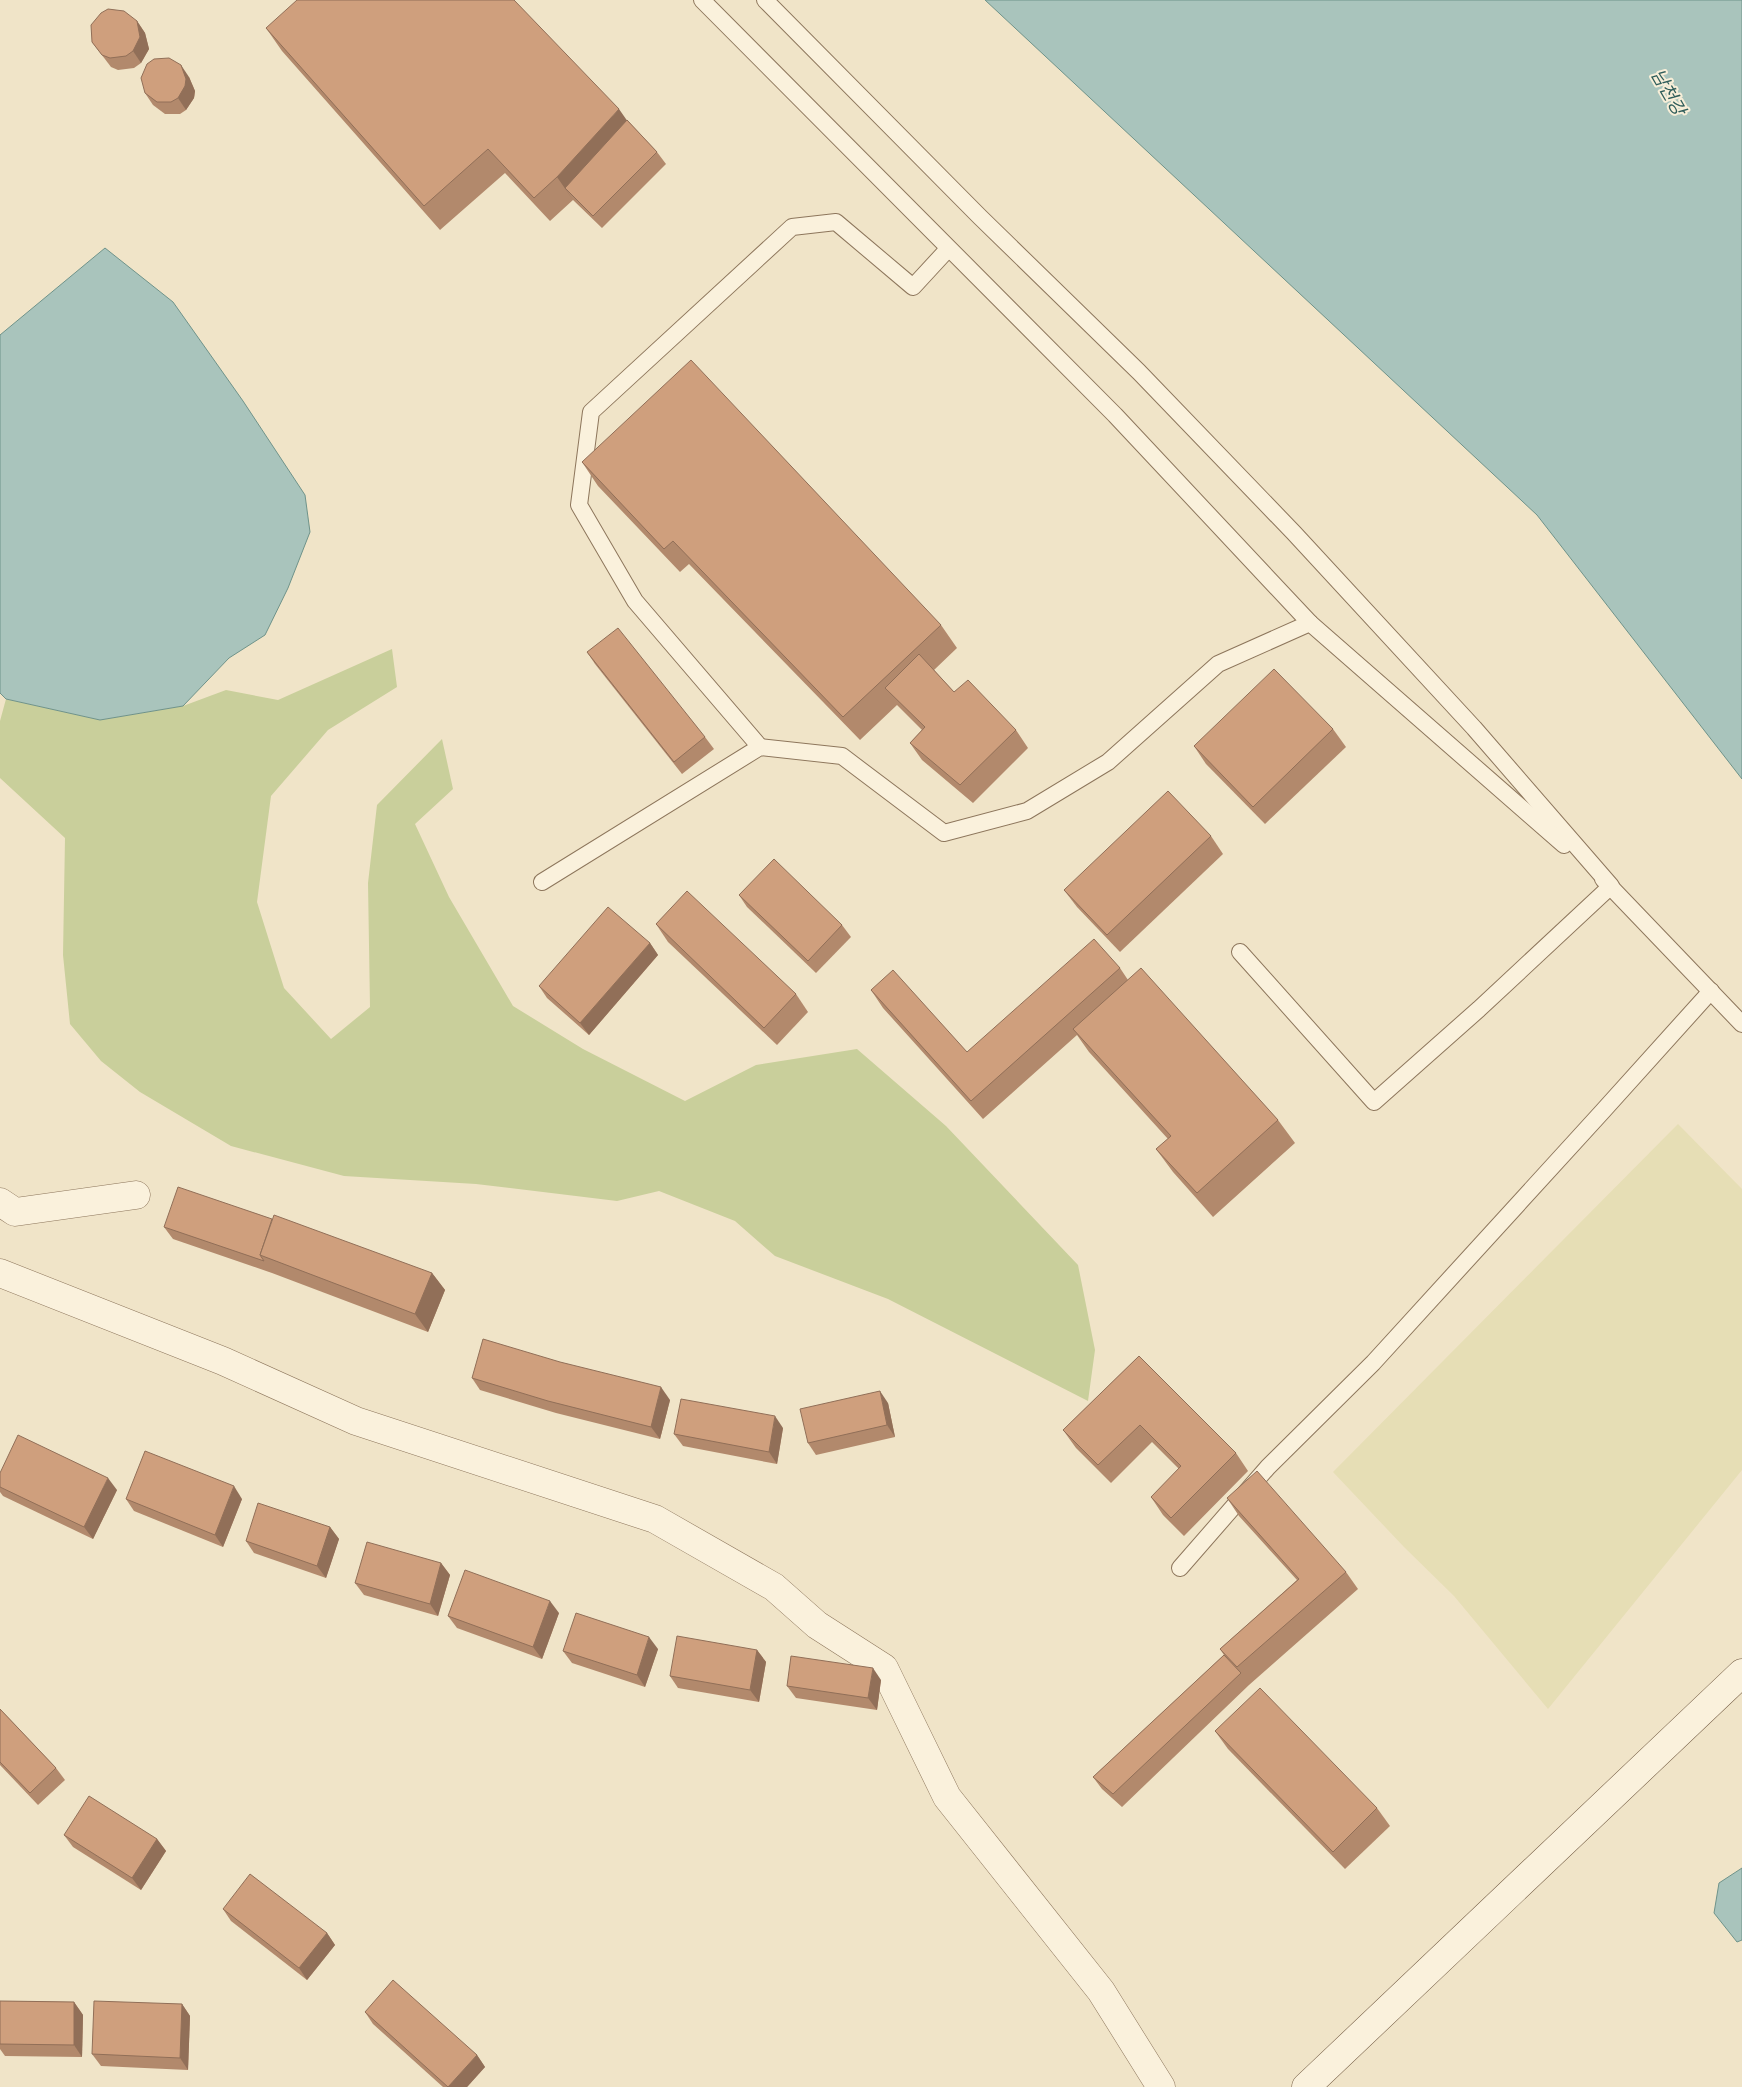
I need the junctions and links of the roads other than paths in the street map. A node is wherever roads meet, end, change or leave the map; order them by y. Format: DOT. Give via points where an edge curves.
graph roads {
  1 [pos="702,0"];
  2 [pos="765,0"];
  3 [pos="948,249"];
  4 [pos="1310,623"];
  5 [pos="760,747"];
  6 [pos="542,882"];
  7 [pos="1611,886"];
  8 [pos="1240,952"];
  9 [pos="1711,991"];
  10 [pos="1742,1024"];
  11 [pos="136,1195"];
  12 [pos="0,1202"];
  13 [pos="0,1274"];
  14 [pos="1180,1568"];
  15 [pos="1742,1673"];
  16 [pos="1162,2087"];
  17 [pos="1306,2087"];
  1 -- 3 [label="lane"];
  2 -- 7 [label="lane" via="1139,372 1294,533 1474,728"];
  3 -- 4 [label="lane" via="1115,415"];
  3 -- 5 [label="lane" via="913,287 836,222 792,227 591,412 579,505 636,601"];
  4 -- 5 [label="lane" via="1218,664 1108,762 1027,811 944,833 842,756"];
  4 -- 7 [label="lane"];
  5 -- 6 [label="lane"];
  7 -- 8 [label="lane" via="1374,1102"];
  7 -- 9 [label="lane"];
  9 -- 10 [label="lane"];
  9 -- 14 [label="lane" via="1373,1362 1268,1467"];
  11 -- 12 [label="street" via="14,1212"];
  13 -- 16 [label="street" via="223,1361 356,1421 655,1519 774,1587 816,1625 884,1668 947,1797 1102,1991"];
  15 -- 17 [label="street"];
}
